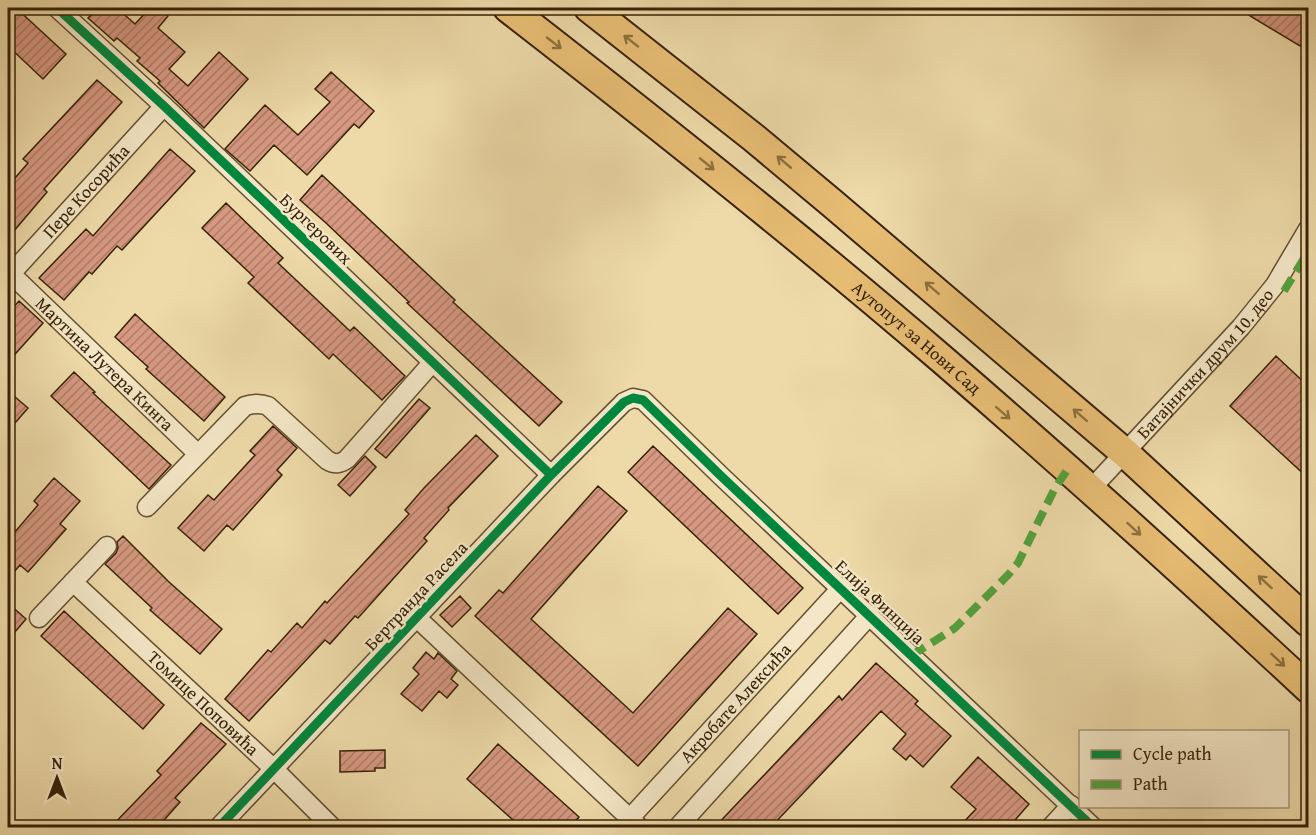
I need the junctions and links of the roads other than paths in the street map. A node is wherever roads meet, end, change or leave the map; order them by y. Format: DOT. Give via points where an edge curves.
graph roads {
  1 [pos="57,8"];
  2 [pos="508,8"];
  3 [pos="589,8"];
  4 [pos="164,106"];
  5 [pos="1308,229"];
  6 [pos="8,274"];
  7 [pos="432,363"];
  8 [pos="643,400"];
  9 [pos="1125,453"];
  10 [pos="198,454"];
  11 [pos="551,476"];
  12 [pos="1090,490"];
  13 [pos="147,507"];
  14 [pos="106,546"];
  15 [pos="73,582"];
  16 [pos="841,588"];
  17 [pos="870,615"];
  18 [pos="39,618"];
  19 [pos="417,618"];
  20 [pos="1308,622"];
  21 [pos="1308,688"];
  22 [pos="274,769"];
  23 [pos="1071,806"];
  24 [pos="635,823"];
  25 [pos="218,828"];
  26 [pos="333,828"];
  27 [pos="677,828"];
  28 [pos="1050,828"];
  29 [pos="1094,828"];
  1 -- 4 [label="street, Бургерових"];
  2 -- 12 [label="main road, Аутопут за Нови Сад, one-way" via="727,180 943,360"];
  9 -- 3 [label="main road, one-way" via="819,192"];
  4 -- 6 [label="street, Пере Косорића"];
  4 -- 7 [label="street, Бургерових"];
  5 -- 9 [label="street, Батајнички друм 10. део" via="1275,285 1241,327"];
  6 -- 10 [label="street, Мартина Лутера Кинга"];
  7 -- 10 [label="street" via="341,463 327,460 260,403 245,406"];
  7 -- 11 [label="street, Бургерових"];
  8 -- 11 [label="street, Бертранда Расела" via="633,398 624,402"];
  8 -- 16 [label="street, Елија Финција"];
  9 -- 12 [label="street, Батајнички друм 10. део"];
  20 -- 9 [label="main road, one-way"];
  10 -- 13 [label="street"];
  11 -- 19 [label="street, Бертранда Расела"];
  12 -- 21 [label="main road, Аутопут за Нови Сад, one-way"];
  14 -- 15 [label="street"];
  15 -- 18 [label="street"];
  15 -- 22 [label="street, Томице Поповића"];
  16 -- 17 [label="street, Елија Финција"];
  16 -- 24 [label="street, Акробате Алексића"];
  17 -- 23 [label="street, Елија Финција"];
  17 -- 27 [label="street"];
  19 -- 22 [label="street, Бертранда Расела"];
  19 -- 24 [label="street, Акробате Алексића"];
  22 -- 25 [label="street, Бертранда Расела"];
  22 -- 26 [label="street, Томице Поповића"];
  23 -- 28 [label="street"];
  23 -- 29 [label="street, Елија Финција"];
}
